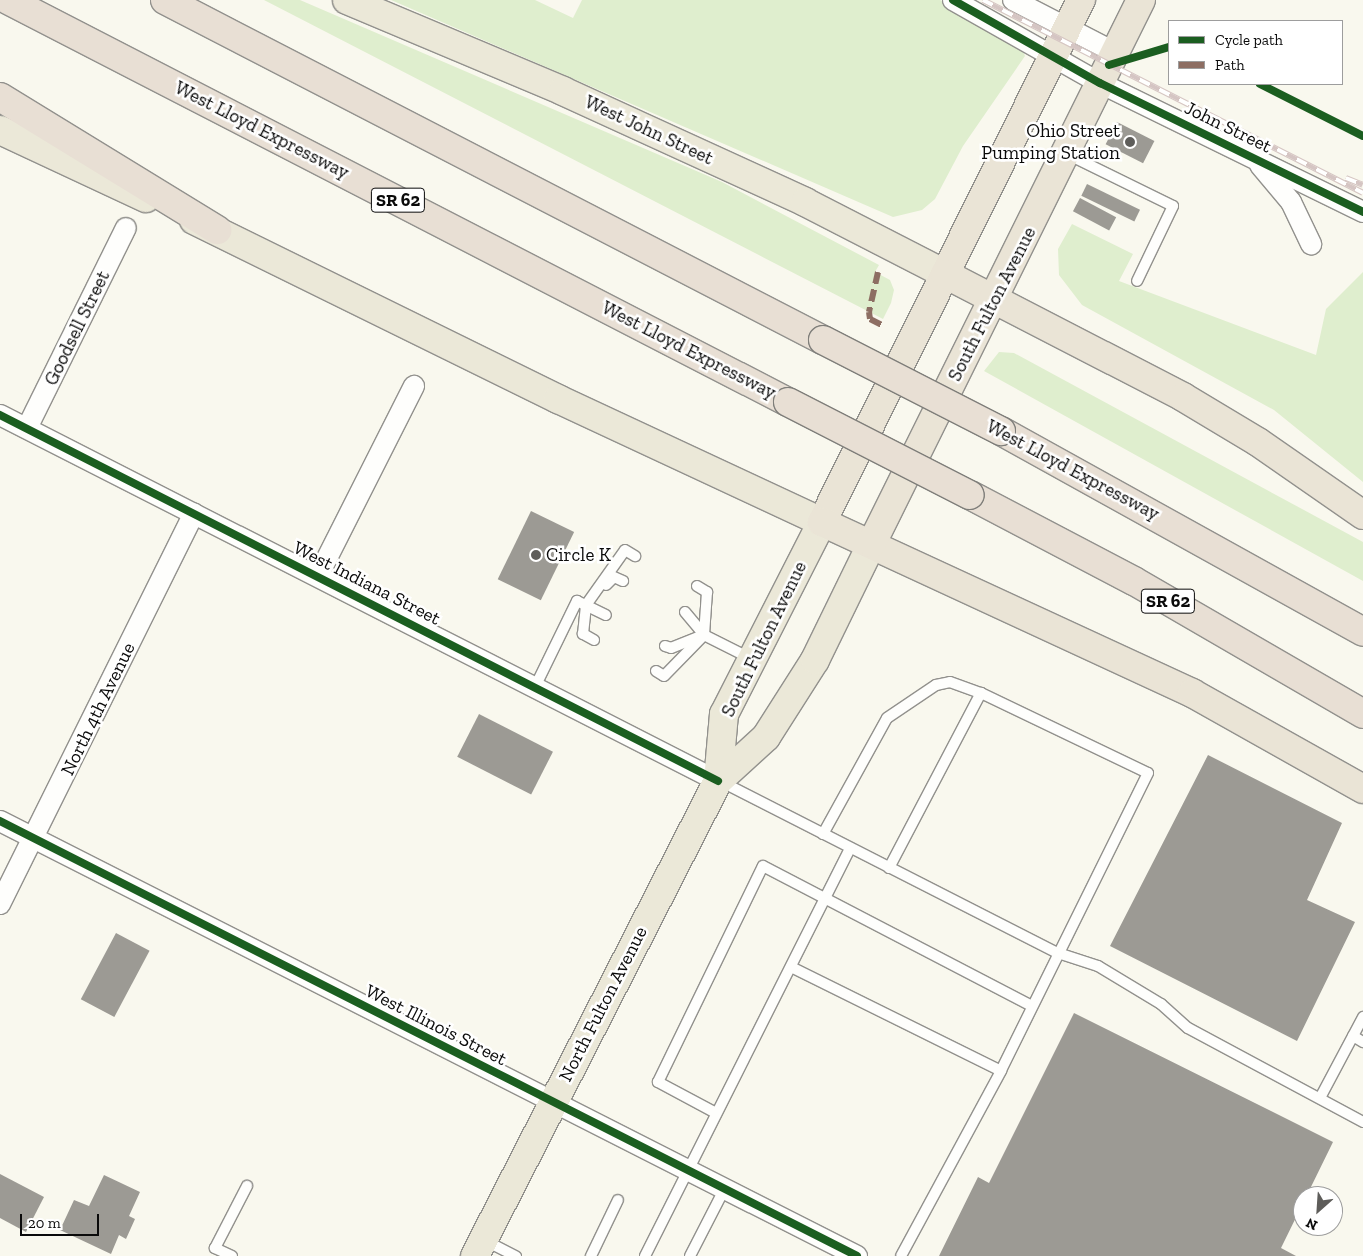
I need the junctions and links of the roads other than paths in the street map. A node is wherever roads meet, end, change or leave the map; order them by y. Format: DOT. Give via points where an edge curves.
graph roads {
  1 [pos="8,0"];
  2 [pos="165,0"];
  3 [pos="347,0"];
  4 [pos="953,0"];
  5 [pos="1013,0"];
  6 [pos="1082,0"];
  7 [pos="1141,0"];
  8 [pos="1067,28"];
  9 [pos="1116,53"];
  10 [pos="1053,58"];
  11 [pos="1100,83"];
  12 [pos="0,97"];
  13 [pos="0,130"];
  14 [pos="1066,154"];
  15 [pos="1254,158"];
  16 [pos="1363,212"];
  17 [pos="126,228"];
  18 [pos="218,230"];
  19 [pos="1311,244"];
  20 [pos="945,274"];
  21 [pos="1137,281"];
  22 [pos="994,300"];
  23 [pos="414,386"];
  24 [pos="0,415"];
  25 [pos="27,428"];
  26 [pos="194,514"];
  27 [pos="1363,515"];
  28 [pos="822,522"];
  29 [pos="872,543"];
  30 [pos="635,556"];
  31 [pos="318,576"];
  32 [pos="623,581"];
  33 [pos="697,586"];
  34 [pos="586,605"];
  35 [pos="685,612"];
  36 [pos="606,615"];
  37 [pos="1363,632"];
  38 [pos="704,635"];
  39 [pos="594,640"];
  40 [pos="665,646"];
  41 [pos="752,659"];
  42 [pos="656,671"];
  43 [pos="535,687"];
  44 [pos="981,692"];
  45 [pos="1363,714"];
  46 [pos="718,780"];
  47 [pos="1363,789"];
  48 [pos="0,821"];
  49 [pos="823,834"];
  50 [pos="34,838"];
  51 [pos="850,848"];
  52 [pos="889,868"];
  53 [pos="824,900"];
  54 [pos="0,904"];
  55 [pos="1058,953"];
  56 [pos="791,967"];
  57 [pos="1032,1006"];
  58 [pos="1363,1017"];
  59 [pos="1352,1036"];
  60 [pos="1363,1042"];
  61 [pos="1001,1072"];
  62 [pos="1320,1098"];
  63 [pos="552,1102"];
  64 [pos="716,1113"];
  65 [pos="1363,1122"];
  66 [pos="688,1169"];
  67 [pos="247,1186"];
  68 [pos="725,1188"];
  69 [pos="618,1200"];
  70 [pos="479,1248"];
  71 [pos="232,1256"];
  72 [pos="516,1256"];
  73 [pos="591,1256"];
  74 [pos="645,1256"];
  75 [pos="690,1256"];
  76 [pos="858,1256"];
  77 [pos="901,1256"];
  1 -- 45 [label="highway, West Lloyd Expressway / SR 62, bridge" via="1134,581"];
  2 -- 37 [label="highway, West Lloyd Expressway, bridge" via="1001,431"];
  3 -- 20 [label="main road, West John Street" via="562,91 805,202"];
  4 -- 10 [label="street, John Street" via="1016,32"];
  5 -- 8 [label="street"];
  6 -- 8 [label="highway, South Fulton Avenue"];
  7 -- 9 [label="highway, South Fulton Avenue"];
  8 -- 9 [label="street"];
  8 -- 10 [label="highway, South Fulton Avenue"];
  9 -- 11 [label="highway, South Fulton Avenue"];
  10 -- 11 [label="street, John Street"];
  10 -- 20 [label="highway, South Fulton Avenue"];
  11 -- 14 [label="highway, South Fulton Avenue"];
  11 -- 15 [label="street, John Street"];
  12 -- 18 [label="highway"];
  13 -- 18 [label="main road"];
  14 -- 21 [label="lane" via="1173,206"];
  14 -- 22 [label="highway, South Fulton Avenue"];
  15 -- 16 [label="street, John Street"];
  15 -- 19 [label="street" via="1291,202"];
  17 -- 25 [label="street, Goodsell Street"];
  18 -- 28 [label="main road" via="558,399"];
  20 -- 22 [label="highway"];
  20 -- 28 [label="highway, South Fulton Avenue"];
  22 -- 27 [label="highway" via="1183,397 1258,442"];
  22 -- 29 [label="highway, South Fulton Avenue"];
  23 -- 31 [label="street"];
  24 -- 25 [label="street, West Indiana Street"];
  25 -- 26 [label="street, West Indiana Street"];
  26 -- 31 [label="street, West Indiana Street"];
  26 -- 50 [label="street, North 4th Avenue"];
  28 -- 29 [label="highway"];
  28 -- 41 [label="main road, South Fulton Avenue"];
  29 -- 46 [label="main road, South Fulton Avenue" via="815,660 766,736"];
  29 -- 47 [label="highway" via="1192,693"];
  30 -- 34 [label="lane" via="625,550"];
  31 -- 43 [label="street, West Indiana Street"];
  32 -- 34 [label="lane" via="614,577"];
  33 -- 38 [label="lane" via="707,592"];
  34 -- 36 [label="lane"];
  34 -- 39 [label="lane" via="583,634"];
  34 -- 43 [label="lane" via="577,601"];
  35 -- 38 [label="lane"];
  38 -- 40 [label="lane" via="671,648"];
  38 -- 41 [label="lane"];
  38 -- 42 [label="lane" via="664,676"];
  41 -- 46 [label="main road, South Fulton Avenue" via="724,714"];
  43 -- 46 [label="street, West Indiana Street"];
  44 -- 49 [label="lane" via="950,682 936,685 887,718"];
  44 -- 52 [label="lane"];
  44 -- 55 [label="lane" via="1148,773"];
  46 -- 49 [label="lane"];
  46 -- 63 [label="main road, North Fulton Avenue"];
  48 -- 50 [label="street, West Illinois Street"];
  49 -- 51 [label="lane"];
  50 -- 54 [label="street, North 4th Avenue"];
  50 -- 63 [label="street, West Illinois Street"];
  51 -- 52 [label="lane"];
  51 -- 53 [label="lane"];
  52 -- 55 [label="lane"];
  53 -- 56 [label="lane"];
  53 -- 57 [label="lane"];
  53 -- 64 [label="lane" via="764,866 658,1082"];
  55 -- 57 [label="lane"];
  55 -- 62 [label="lane" via="1098,966 1161,1004 1188,1028"];
  56 -- 61 [label="lane"];
  56 -- 64 [label="lane"];
  57 -- 61 [label="lane"];
  58 -- 59 [label="lane"];
  59 -- 60 [label="lane"];
  59 -- 62 [label="lane"];
  61 -- 77 [label="lane"];
  62 -- 65 [label="lane"];
  63 -- 66 [label="street, West Illinois Street"];
  63 -- 70 [label="main road, North Fulton Avenue"];
  64 -- 66 [label="lane"];
  66 -- 68 [label="street, West Illinois Street"];
  66 -- 74 [label="lane"];
  67 -- 71 [label="lane" via="215,1248"];
  68 -- 75 [label="lane"];
  68 -- 76 [label="street, West Illinois Street"];
  69 -- 73 [label="lane"];
  70 -- 72 [label="lane"];
}
